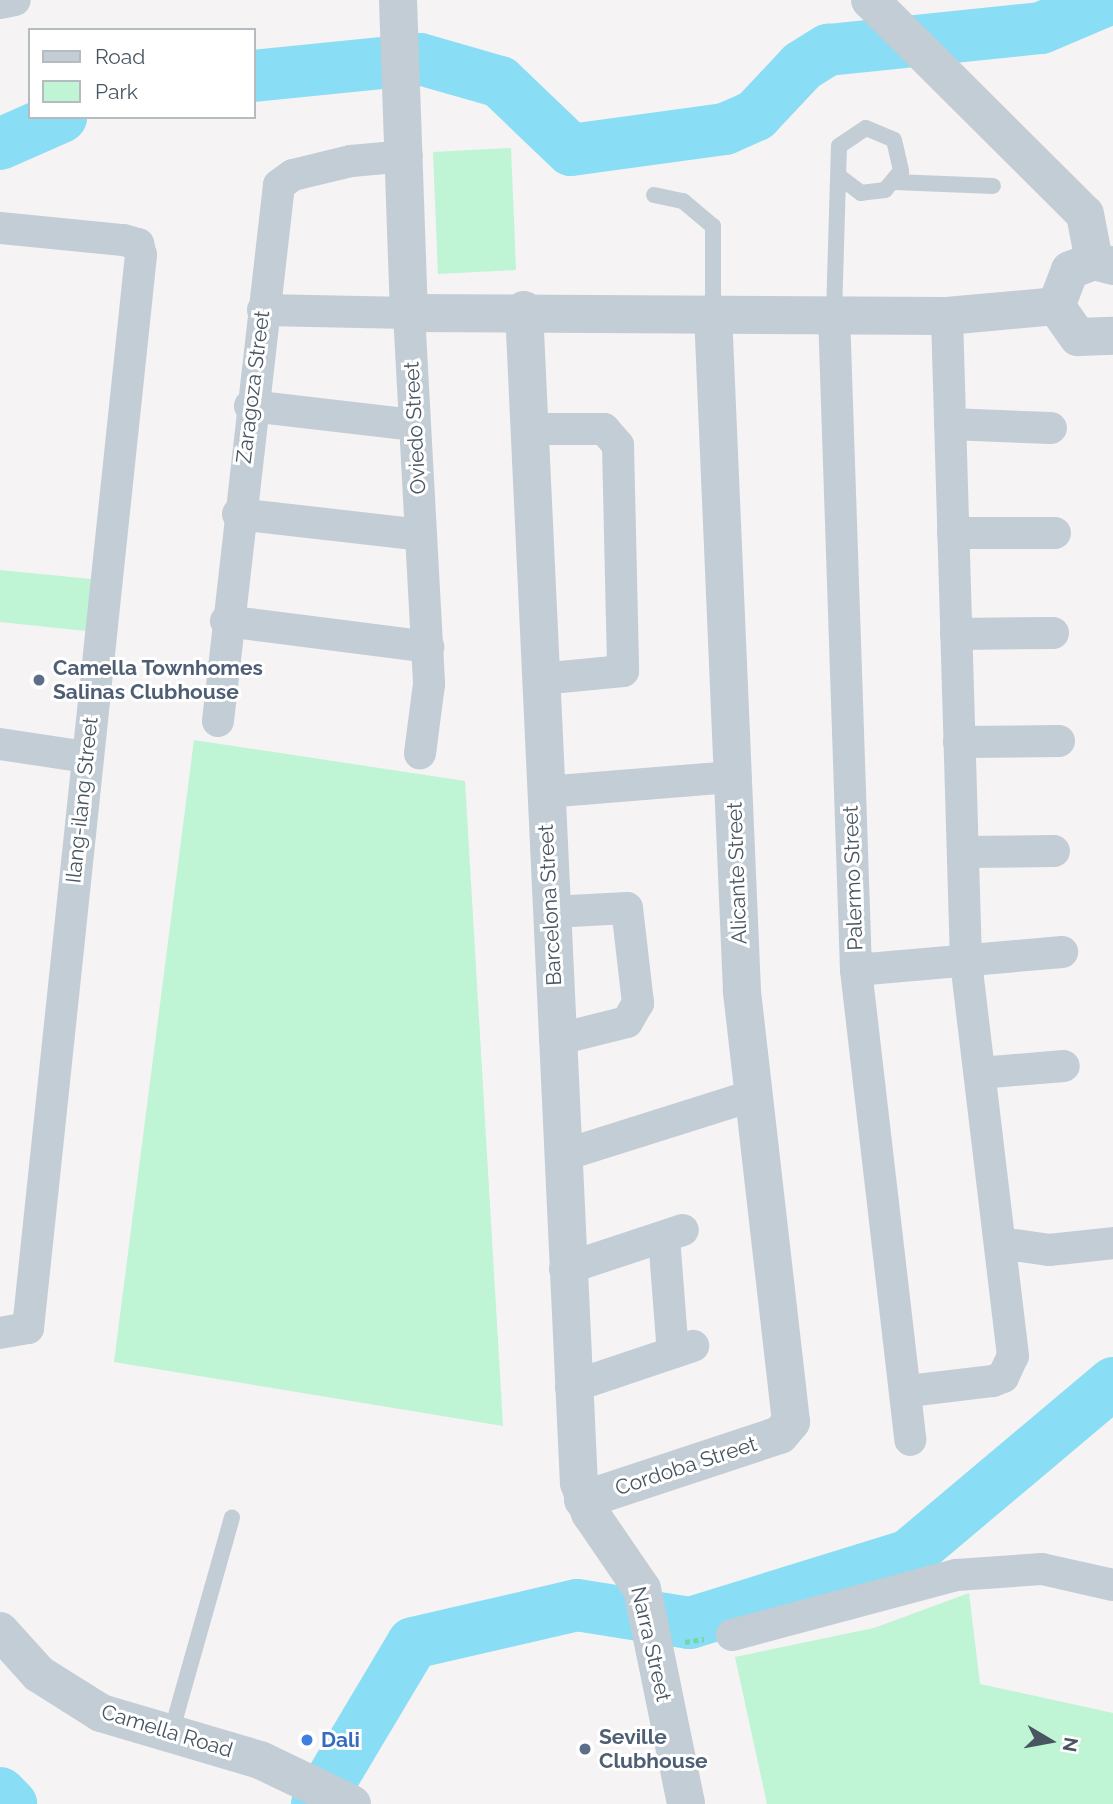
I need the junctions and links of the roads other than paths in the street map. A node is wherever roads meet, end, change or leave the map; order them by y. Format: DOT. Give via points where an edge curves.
graph roads {
  1 [pos="15,0"];
  2 [pos="0,3"];
  3 [pos="880,11"];
  4 [pos="400,12"];
  5 [pos="407,156"];
  6 [pos="841,178"];
  7 [pos="895,182"];
  8 [pos="993,186"];
  9 [pos="654,195"];
  10 [pos="0,228"];
  11 [pos="1104,264"];
  12 [pos="1056,306"];
  13 [pos="262,310"];
  14 [pos="524,310"];
  15 [pos="409,313"];
  16 [pos="713,313"];
  17 [pos="834,314"];
  18 [pos="947,316"];
  19 [pos="1113,336"];
  20 [pos="250,406"];
  21 [pos="950,424"];
  22 [pos="415,425"];
  23 [pos="1051,428"];
  24 [pos="529,429"];
  25 [pos="238,514"];
  26 [pos="953,533"];
  27 [pos="1055,533"];
  28 [pos="421,535"];
  29 [pos="226,621"];
  30 [pos="1053,633"];
  31 [pos="956,634"];
  32 [pos="428,647"];
  33 [pos="540,679"];
  34 [pos="218,721"];
  35 [pos="1059,741"];
  36 [pos="959,742"];
  37 [pos="0,744"];
  38 [pos="420,753"];
  39 [pos="86,757"];
  40 [pos="733,778"];
  41 [pos="545,792"];
  42 [pos="1054,851"];
  43 [pos="964,852"];
  44 [pos="552,912"];
  45 [pos="1062,953"];
  46 [pos="966,961"];
  47 [pos="856,970"];
  48 [pos="555,1040"];
  49 [pos="1064,1066"];
  50 [pos="980,1073"];
  51 [pos="754,1095"];
  52 [pos="561,1156"];
  53 [pos="1000,1243"];
  54 [pos="1113,1243"];
  55 [pos="565,1269"];
  56 [pos="14,1331"];
  57 [pos="571,1387"];
  58 [pos="909,1391"];
  59 [pos="788,1430"];
  60 [pos="909,1440"];
  61 [pos="583,1500"];
  62 [pos="233,1517"];
  63 [pos="1113,1585"];
  64 [pos="0,1631"];
  65 [pos="732,1635"];
  66 [pos="170,1733"];
  67 [pos="352,1804"];
  68 [pos="686,1804"];
  1 -- 2 [label="street"];
  3 -- 11 [label="street" via="1085,214"];
  4 -- 5 [label="street, Oviedo Street"];
  5 -- 13 [label="street, Zaragoza Street" via="351,161 293,175 279,185"];
  5 -- 15 [label="street, Oviedo Street"];
  6 -- 7 [label="lane" via="861,193"];
  6 -- 7 [label="lane" via="839,146 866,128 887,133 900,150"];
  6 -- 17 [label="lane"];
  7 -- 8 [label="lane"];
  9 -- 16 [label="lane" via="683,201 713,226"];
  10 -- 39 [label="street, Ilang-ilang Street" via="123,240 138,244 141,256"];
  11 -- 12 [label="street" via="1061,280"];
  12 -- 18 [label="street"];
  12 -- 19 [label="street" via="1078,337"];
  13 -- 15 [label="street"];
  13 -- 20 [label="street, Zaragoza Street"];
  14 -- 15 [label="street"];
  14 -- 16 [label="street"];
  14 -- 24 [label="street, Barcelona Street"];
  15 -- 22 [label="street, Oviedo Street"];
  16 -- 17 [label="street"];
  16 -- 40 [label="street, Alicante Street"];
  17 -- 18 [label="street"];
  17 -- 47 [label="street, Palermo Street"];
  18 -- 21 [label="street"];
  20 -- 22 [label="street"];
  20 -- 25 [label="street, Zaragoza Street"];
  21 -- 23 [label="street"];
  21 -- 26 [label="street"];
  22 -- 28 [label="street, Oviedo Street"];
  24 -- 33 [label="street, Barcelona Street"];
  24 -- 33 [label="street" via="604,429 618,445 623,671"];
  25 -- 28 [label="street"];
  25 -- 29 [label="street, Zaragoza Street"];
  26 -- 27 [label="street"];
  26 -- 31 [label="street"];
  28 -- 32 [label="street, Oviedo Street"];
  29 -- 32 [label="street"];
  29 -- 34 [label="street, Zaragoza Street"];
  30 -- 31 [label="street"];
  31 -- 36 [label="street"];
  32 -- 38 [label="street, Oviedo Street"];
  33 -- 41 [label="street, Barcelona Street"];
  35 -- 36 [label="street"];
  36 -- 43 [label="street"];
  37 -- 39 [label="street"];
  39 -- 56 [label="street, Ilang-ilang Street"];
  40 -- 41 [label="street"];
  40 -- 51 [label="street, Alicante Street"];
  41 -- 44 [label="street, Barcelona Street"];
  42 -- 43 [label="street"];
  43 -- 46 [label="street"];
  44 -- 48 [label="street, Barcelona Street"];
  44 -- 48 [label="street" via="627,908 638,1003 627,1022"];
  45 -- 46 [label="street"];
  46 -- 47 [label="street"];
  46 -- 50 [label="street"];
  47 -- 58 [label="street, Palermo Street"];
  48 -- 52 [label="street, Barcelona Street"];
  49 -- 50 [label="street"];
  50 -- 53 [label="street"];
  51 -- 52 [label="street"];
  51 -- 59 [label="street, Alicante Street"];
  52 -- 55 [label="street, Barcelona Street"];
  53 -- 54 [label="street" via="1036,1250"];
  53 -- 58 [label="street" via="1012,1366 1003,1377 980,1384"];
  55 -- 57 [label="street, Barcelona Street"];
  55 -- 57 [label="street" via="674,1233 683,1350"];
  57 -- 61 [label="street, Barcelona Street"];
  58 -- 60 [label="street, Palermo Street"];
  59 -- 61 [label="street, Cordoba Street"];
  61 -- 68 [label="street, Narra Street" via="642,1588"];
  62 -- 66 [label="lane"];
  63 -- 65 [label="street" via="1042,1569 956,1575"];
  64 -- 66 [label="street, Camella Road" via="66,1694 101,1713"];
  66 -- 67 [label="street, Camella Road" via="298,1778"];
}
